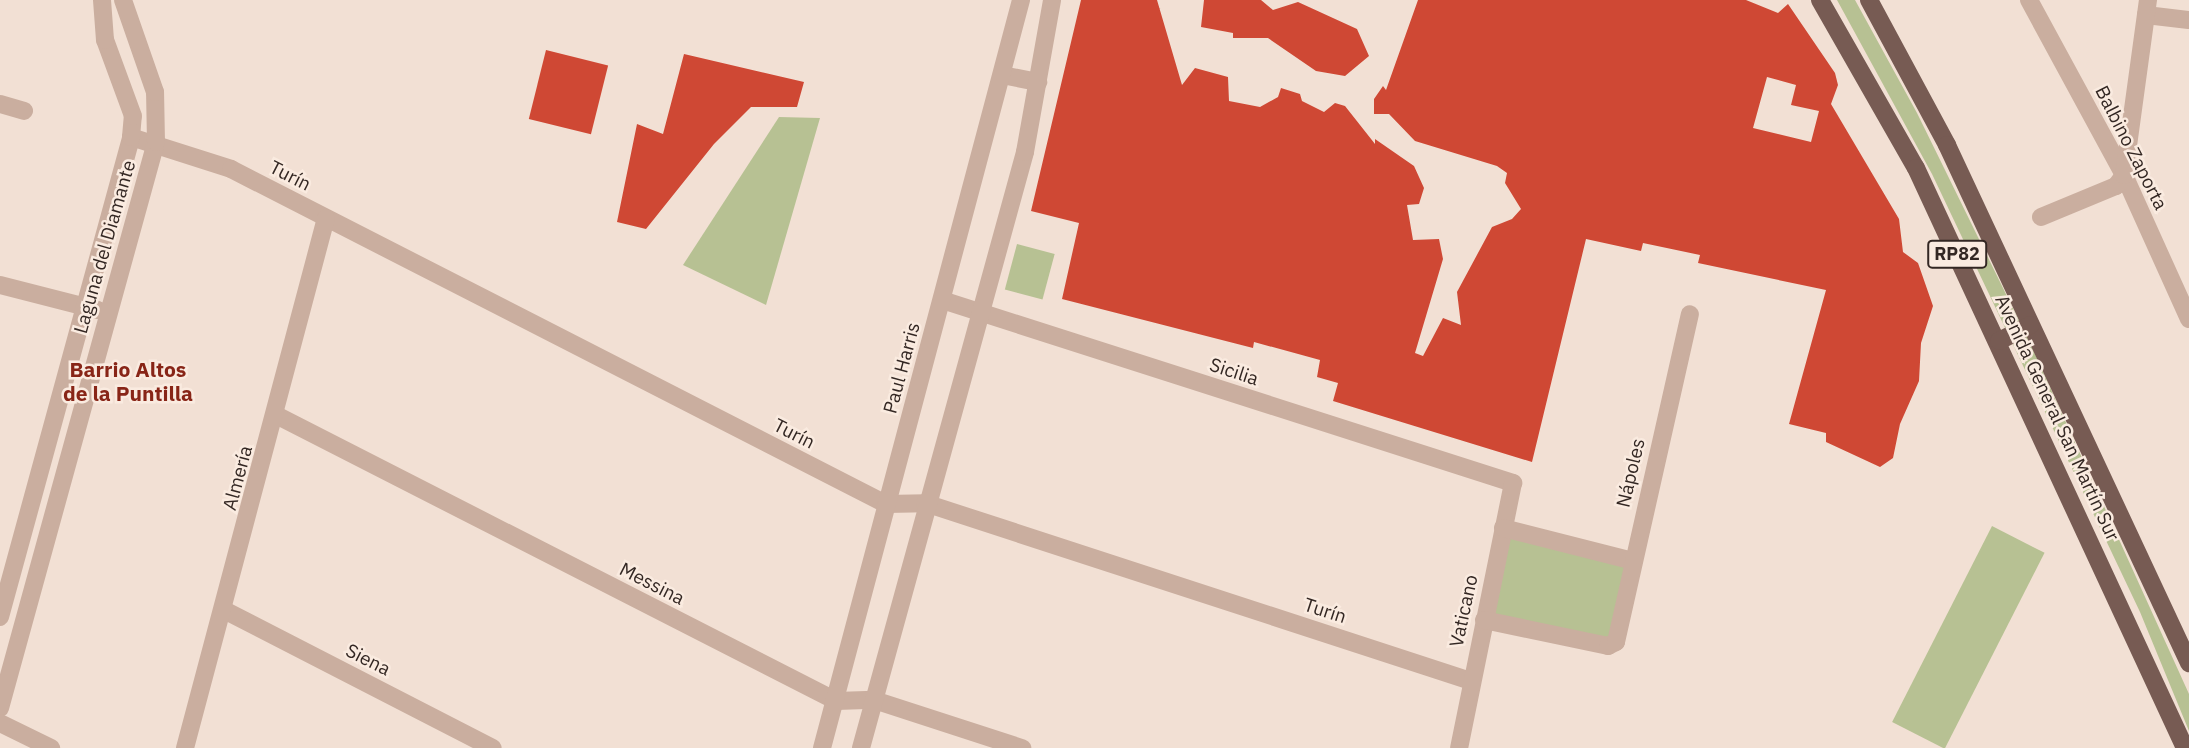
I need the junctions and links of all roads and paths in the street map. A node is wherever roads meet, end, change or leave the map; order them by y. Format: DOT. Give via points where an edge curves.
graph roads {
  1 [pos="102,0"];
  2 [pos="122,0"];
  3 [pos="1021,0"];
  4 [pos="1052,0"];
  5 [pos="1820,0"];
  6 [pos="1869,0"];
  7 [pos="2029,0"];
  8 [pos="2147,8"];
  9 [pos="2189,20"];
  10 [pos="1002,75"];
  11 [pos="1038,82"];
  12 [pos="0,104"];
  13 [pos="24,111"];
  14 [pos="131,137"];
  15 [pos="156,142"];
  16 [pos="2124,175"];
  17 [pos="2041,217"];
  18 [pos="326,218"];
  19 [pos="0,285"];
  20 [pos="942,300"];
  21 [pos="86,307"];
  22 [pos="979,311"];
  23 [pos="108,312"];
  24 [pos="1690,314"];
  25 [pos="2189,319"];
  26 [pos="2030,325"];
  27 [pos="1999,341"];
  28 [pos="276,415"];
  29 [pos="1513,483"];
  30 [pos="925,503"];
  31 [pos="886,504"];
  32 [pos="1503,528"];
  33 [pos="1633,561"];
  34 [pos="7,568"];
  35 [pos="38,577"];
  36 [pos="224,610"];
  37 [pos="0,617"];
  38 [pos="1484,620"];
  39 [pos="2189,663"];
  40 [pos="1471,681"];
  41 [pos="874,700"];
  42 [pos="836,701"];
  43 [pos="0,708"];
  44 [pos="0,723"];
  45 [pos="51,748"];
  46 [pos="185,748"];
  47 [pos="493,748"];
  48 [pos="822,748"];
  49 [pos="861,748"];
  50 [pos="1022,748"];
  51 [pos="1459,748"];
  52 [pos="2185,748"];
  1 -- 14 [label="street, Laguna del Diamante" via="105,40 133,116"];
  2 -- 15 [label="street, Laguna del Diamante" via="155,92"];
  3 -- 10 [label="street, Paul Harris"];
  4 -- 11 [label="street"];
  5 -- 27 [label="main road, Avenida General San Martín Sur / RP82" via="1897,132"];
  6 -- 26 [label="main road, Avenida General San Martín Sur" via="1931,114"];
  7 -- 16 [label="street, Balbino Zaporta"];
  8 -- 9 [label="street"];
  8 -- 16 [label="street"];
  10 -- 11 [label="street"];
  10 -- 20 [label="street, Paul Harris"];
  11 -- 22 [label="street" via="1025,152"];
  12 -- 13 [label="street"];
  14 -- 15 [label="street, Turín"];
  14 -- 21 [label="street, Laguna del Diamante"];
  15 -- 18 [label="street, Turín" via="231,169"];
  15 -- 23 [label="street, Laguna del Diamante"];
  16 -- 17 [label="street" via="2116,186"];
  16 -- 25 [label="street, Balbino Zaporta"];
  18 -- 28 [label="street, Almería"];
  18 -- 31 [label="street, Turín"];
  19 -- 21 [label="street"];
  20 -- 22 [label="street, Sicilia"];
  20 -- 31 [label="street, Paul Harris"];
  21 -- 23 [label="street"];
  21 -- 34 [label="street, Laguna del Diamante"];
  22 -- 29 [label="street, Sicilia"];
  22 -- 30 [label="street"];
  23 -- 35 [label="street, Laguna del Diamante"];
  24 -- 33 [label="street, Nápoles"];
  26 -- 27 [label="main road"];
  26 -- 39 [label="main road, Avenida General San Martín Sur"];
  27 -- 52 [label="main road, Avenida General San Martín Sur / RP82"];
  28 -- 36 [label="street, Almería"];
  28 -- 42 [label="street, Messina"];
  29 -- 32 [label="street, Vaticano"];
  30 -- 31 [label="street, Turín"];
  30 -- 40 [label="street, Turín"];
  30 -- 41 [label="street"];
  31 -- 42 [label="street, Paul Harris"];
  32 -- 33 [label="street"];
  32 -- 38 [label="street, Vaticano"];
  33 -- 38 [label="street, Nápoles" via="1616,642 1608,646"];
  34 -- 35 [label="street"];
  34 -- 37 [label="street, Laguna del Diamante"];
  35 -- 43 [label="street, Laguna del Diamante"];
  36 -- 46 [label="street, Almería"];
  36 -- 47 [label="street, Siena"];
  38 -- 40 [label="street, Vaticano"];
  40 -- 51 [label="street, Vaticano"];
  41 -- 42 [label="street, Messina"];
  41 -- 49 [label="street"];
  41 -- 50 [label="street, Messina"];
  42 -- 48 [label="street, Paul Harris"];
  44 -- 45 [label="street"];
}
